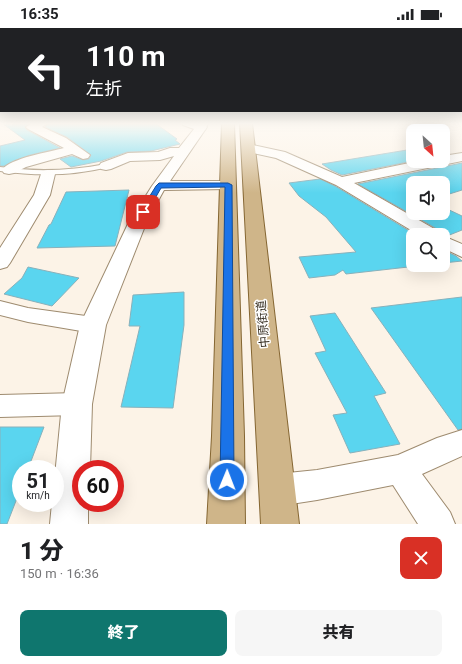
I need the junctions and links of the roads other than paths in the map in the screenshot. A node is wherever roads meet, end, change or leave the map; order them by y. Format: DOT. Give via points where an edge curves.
graph roads {
  1 [pos="70,146"];
  2 [pos="186,146"];
  3 [pos="228,146"];
  4 [pos="248,148"];
  5 [pos="183,152"];
  6 [pos="462,157"];
  7 [pos="450,159"];
  8 [pos="106,166"];
  9 [pos="406,168"];
  10 [pos="5,170"];
  11 [pos="48,174"];
  12 [pos="341,182"];
  13 [pos="228,185"];
  14 [pos="159,186"];
  15 [pos="136,226"];
  16 [pos="420,228"];
  17 [pos="450,245"];
  18 [pos="462,251"];
  19 [pos="0,263"];
  20 [pos="0,308"];
  21 [pos="92,325"];
  22 [pos="78,404"];
  23 [pos="0,406"];
  24 [pos="462,443"];
  25 [pos="400,469"];
  26 [pos="278,490"];
  27 [pos="69,524"];
  28 [pos="226,524"];
  29 [pos="280,524"];
  30 [pos="438,524"];
  1 -- 10 [label="street" via="79,152 21,164"];
  2 -- 5 [label="street"];
  3 -- 13 [label="main road"];
  4 -- 12 [label="street" via="280,155"];
  4 -- 26 [label="main road, 中原街道"];
  5 -- 8 [label="street" via="128,157"];
  5 -- 14 [label="street"];
  6 -- 7 [label="street"];
  8 -- 11 [label="lane"];
  9 -- 12 [label="street"];
  10 -- 11 [label="lane"];
  11 -- 19 [label="street" via="39,200"];
  12 -- 16 [label="street"];
  13 -- 14 [label="street"];
  13 -- 28 [label="main road"];
  14 -- 15 [label="street"];
  15 -- 21 [label="street"];
  17 -- 18 [label="street"];
  20 -- 21 [label="street"];
  21 -- 22 [label="street"];
  22 -- 23 [label="street"];
  22 -- 27 [label="street"];
  24 -- 25 [label="street"];
  25 -- 26 [label="street"];
  25 -- 30 [label="street"];
  26 -- 29 [label="main road, 中原街道"];
}
